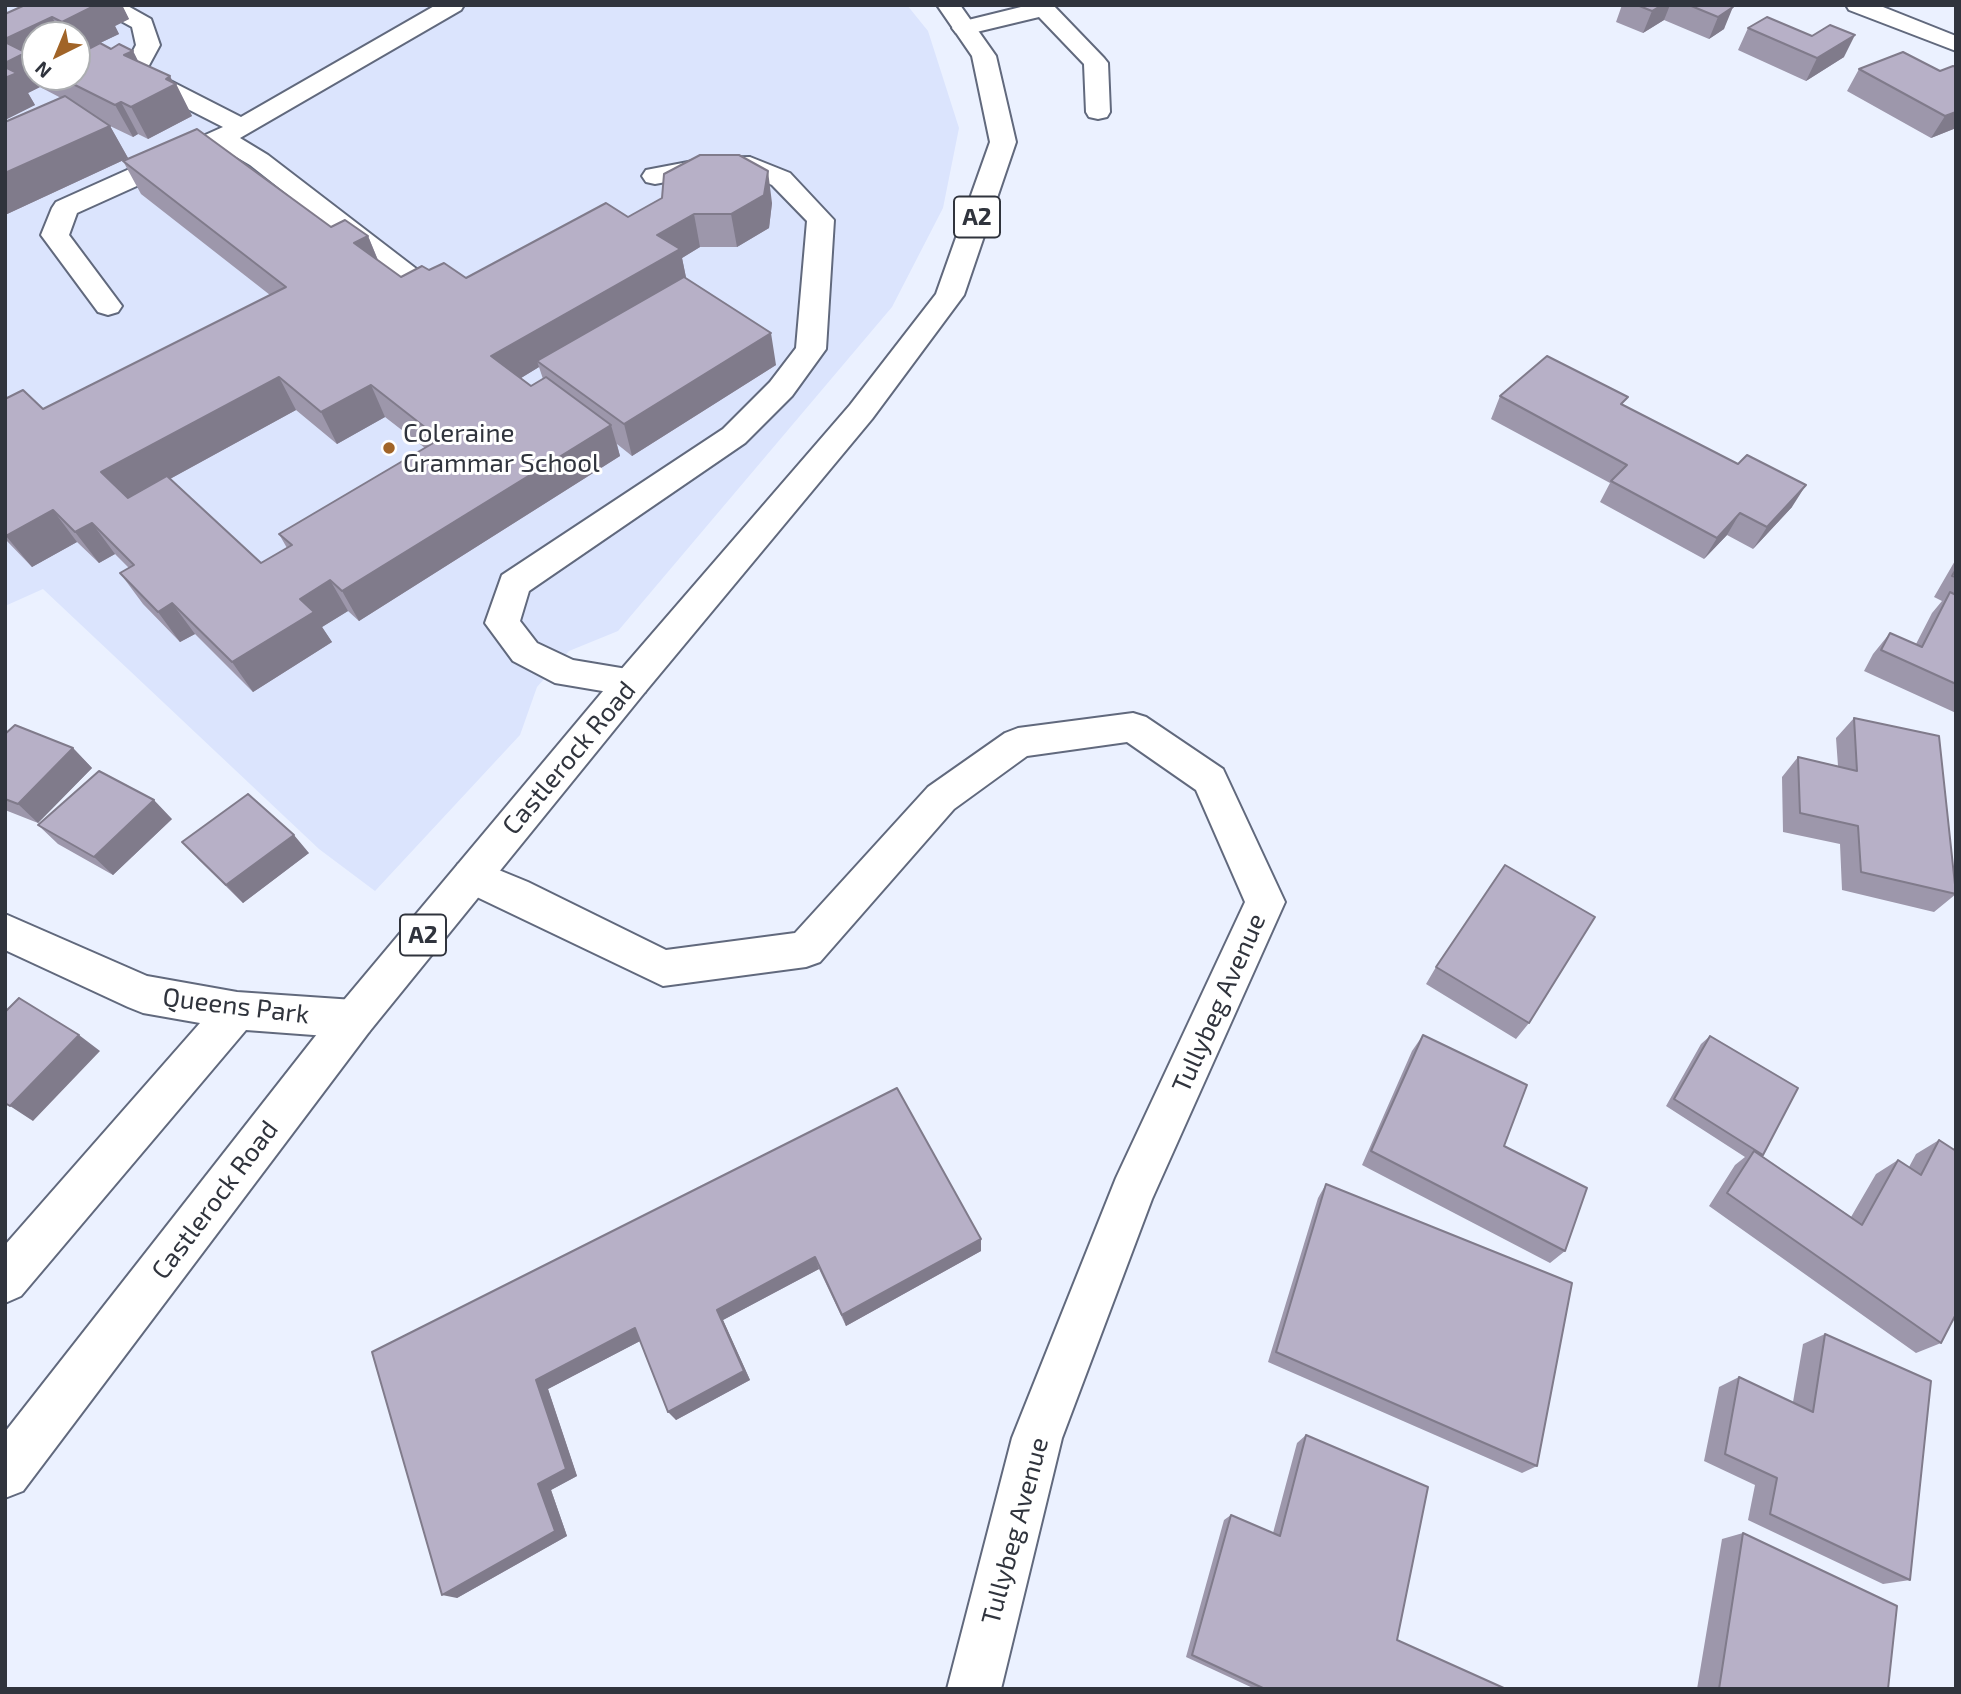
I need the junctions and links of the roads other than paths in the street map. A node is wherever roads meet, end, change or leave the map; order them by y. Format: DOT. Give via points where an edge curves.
graph roads {
  1 [pos="109,5"];
  2 [pos="453,5"];
  3 [pos="948,5"];
  4 [pos="1857,5"];
  5 [pos="1042,7"];
  6 [pos="964,28"];
  7 [pos="1956,44"];
  8 [pos="1098,112"];
  9 [pos="232,132"];
  10 [pos="655,176"];
  11 [pos="430,293"];
  12 [pos="108,306"];
  13 [pos="632,682"];
  14 [pos="472,876"];
  15 [pos="5,931"];
  16 [pos="237,1011"];
  17 [pos="354,1019"];
  18 [pos="5,1280"];
  19 [pos="5,1473"];
  20 [pos="974,1689"];
  1 -- 9 [label="street" via="143,23 148,45 134,72"];
  2 -- 9 [label="street"];
  3 -- 6 [label="street, Castlerock Road / A2"];
  4 -- 7 [label="street"];
  5 -- 6 [label="street"];
  5 -- 8 [label="street" via="1096,63"];
  6 -- 13 [label="street, Castlerock Road / A2" via="984,56 1003,142 950,295 861,412"];
  9 -- 11 [label="street" via="259,160"];
  9 -- 12 [label="street" via="65,208 55,235"];
  10 -- 13 [label="street" via="709,166 750,165 781,180 821,220 811,349 782,388 734,436 514,584 502,623 525,652 566,673"];
  13 -- 14 [label="street, Castlerock Road / A2"];
  14 -- 17 [label="street, Castlerock Road / A2"];
  14 -- 20 [label="street, Tullybeg Avenue" via="663,968 702,963 806,949 941,797 1018,743 1133,727 1210,780 1265,902 1132,1194 1037,1438"];
  15 -- 16 [label="street, Queens Park" via="143,994"];
  16 -- 17 [label="street, Queens Park"];
  16 -- 18 [label="street"];
  17 -- 19 [label="street, Castlerock Road / A2"];
}
